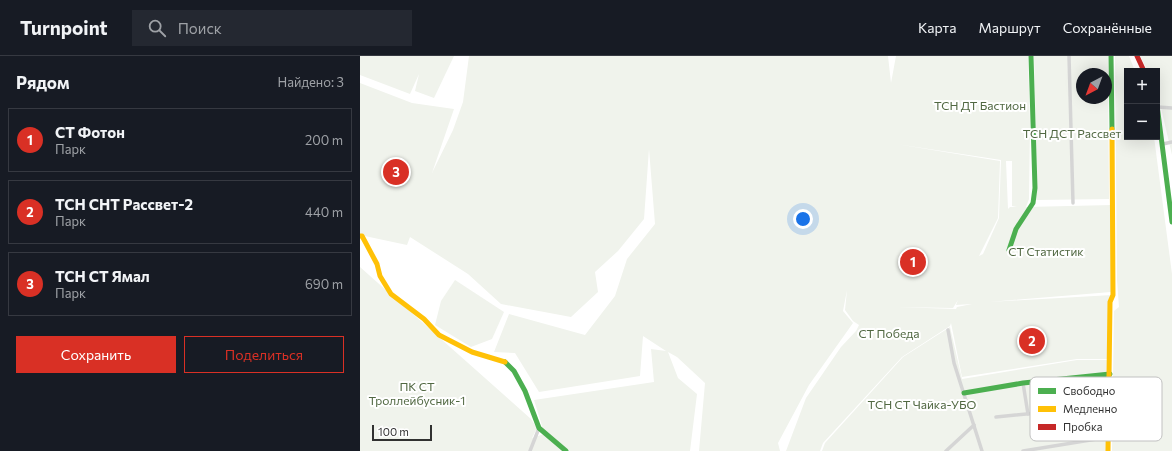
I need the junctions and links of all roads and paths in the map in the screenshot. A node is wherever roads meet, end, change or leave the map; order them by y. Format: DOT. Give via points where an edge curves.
graph roads {
  1 [pos="1031,56"];
  2 [pos="1069,56"];
  3 [pos="1111,56"];
  4 [pos="1137,56"];
  5 [pos="1143,68"];
  6 [pos="1160,106"];
  7 [pos="1172,108"];
  8 [pos="1160,125"];
  9 [pos="1172,142"];
  10 [pos="1163,144"];
  11 [pos="1072,203"];
  12 [pos="1172,222"];
  13 [pos="360,236"];
  14 [pos="1009,250"];
  15 [pos="948,330"];
  16 [pos="1110,374"];
  17 [pos="1081,377"];
  18 [pos="1110,377"];
  19 [pos="1030,382"];
  20 [pos="1023,383"];
  21 [pos="964,393"];
  22 [pos="1028,414"];
  23 [pos="996,417"];
  24 [pos="974,425"];
  25 [pos="539,428"];
  26 [pos="1088,441"];
  27 [pos="530,451"];
  28 [pos="566,451"];
  29 [pos="946,451"];
  30 [pos="982,451"];
  31 [pos="1023,451"];
  1 -- 14 [label="street" via="1035,188 1033,203 1016,229"];
  2 -- 11 [label="street"];
  3 -- 16 [label="street" via="1114,210"];
  4 -- 5 [label="street"];
  6 -- 7 [label="street"];
  8 -- 10 [label="street"];
  9 -- 10 [label="street"];
  10 -- 12 [label="street"];
  13 -- 25 [label="street" via="391,294 424,319 439,335 472,352 504,361 514,371 525,391"];
  15 -- 21 [label="street" via="954,363"];
  16 -- 17 [label="street"];
  16 -- 18 [label="street"];
  19 -- 20 [label="street"];
  20 -- 21 [label="street"];
  20 -- 22 [label="street"];
  21 -- 24 [label="street"];
  22 -- 23 [label="street"];
  24 -- 29 [label="street"];
  24 -- 30 [label="street"];
  25 -- 27 [label="street"];
  25 -- 28 [label="street"];
  26 -- 31 [label="street"];
}
